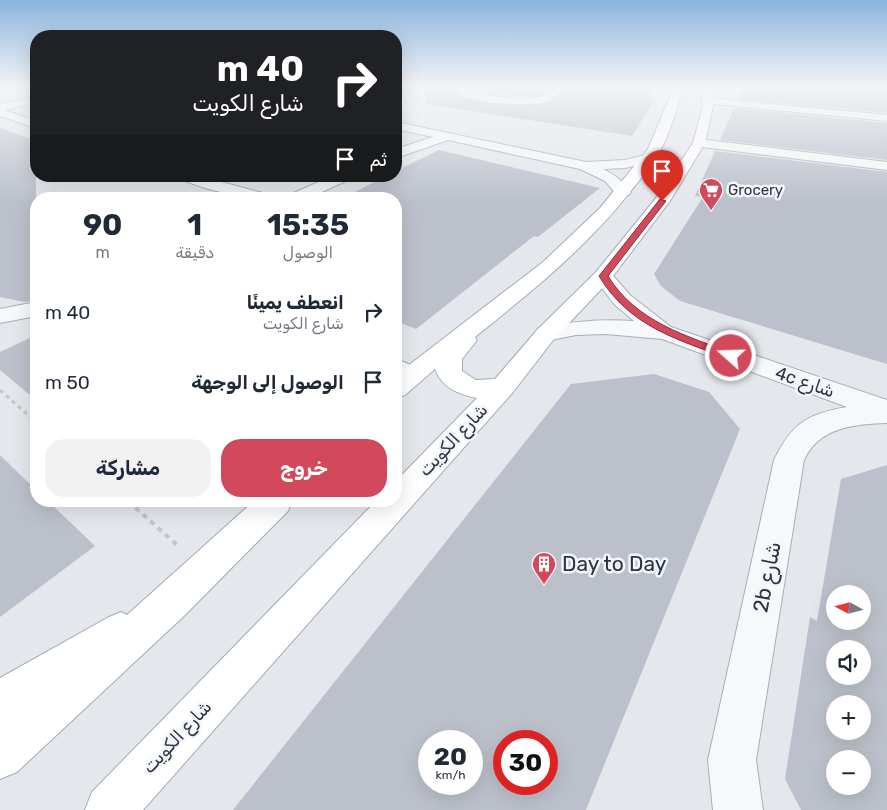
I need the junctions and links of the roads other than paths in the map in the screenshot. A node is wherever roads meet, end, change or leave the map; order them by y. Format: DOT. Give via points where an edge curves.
graph roads {
  1 [pos="665,125"];
  2 [pos="701,125"];
  3 [pos="704,125"];
  4 [pos="402,126"];
  5 [pos="704,128"];
  6 [pos="441,135"];
  7 [pos="699,143"];
  8 [pos="402,151"];
  9 [pos="648,158"];
  10 [pos="584,166"];
  11 [pos="887,166"];
  12 [pos="201,182"];
  13 [pos="331,182"];
  14 [pos="210,185"];
  15 [pos="223,192"];
  16 [pos="239,192"];
  17 [pos="309,192"];
  18 [pos="623,192"];
  19 [pos="604,276"];
  20 [pos="480,322"];
  21 [pos="667,332"];
  22 [pos="546,334"];
  23 [pos="402,377"];
  24 [pos="504,386"];
  25 [pos="887,412"];
  26 [pos="402,497"];
  27 [pos="270,507"];
  28 [pos="393,507"];
  29 [pos="171,602"];
  30 [pos="0,702"];
  31 [pos="0,755"];
  32 [pos="121,802"];
  33 [pos="738,810"];
  1 -- 9 [label="main road"];
  2 -- 5 [label="main road"];
  3 -- 5 [label="main road, شارع الكويت"];
  4 -- 6 [label="street"];
  5 -- 7 [label="main road, شارع الكويت"];
  6 -- 8 [label="street"];
  6 -- 10 [label="street"];
  7 -- 11 [label="street"];
  7 -- 19 [label="main road, شارع الكويت" via="662,201"];
  9 -- 10 [label="street" via="625,164"];
  9 -- 18 [label="main road"];
  10 -- 18 [label="street" via="610,178"];
  12 -- 14 [label="street"];
  13 -- 17 [label="street"];
  14 -- 15 [label="street"];
  14 -- 16 [label="street"];
  18 -- 20 [label="main road" via="577,243"];
  19 -- 21 [label="street, 4c شارع" via="625,304"];
  19 -- 22 [label="main road, شارع الكويت"];
  20 -- 23 [label="main road"];
  20 -- 24 [label="main road" via="453,353 448,361 448,371 457,381 471,388 488,390"];
  21 -- 22 [label="street, 4c شارع" via="592,326"];
  21 -- 25 [label="street, 4c شارع"];
  22 -- 24 [label="main road, شارع الكويت"];
  24 -- 26 [label="main road, شارع الكويت"];
  25 -- 33 [label="street, 2b شارع" via="838,418 816,427 799,440 789,460 732,760"];
  27 -- 29 [label="main road"];
  28 -- 32 [label="main road, شارع الكويت"];
  29 -- 30 [label="main road"];
  29 -- 31 [label="main road"];
}
